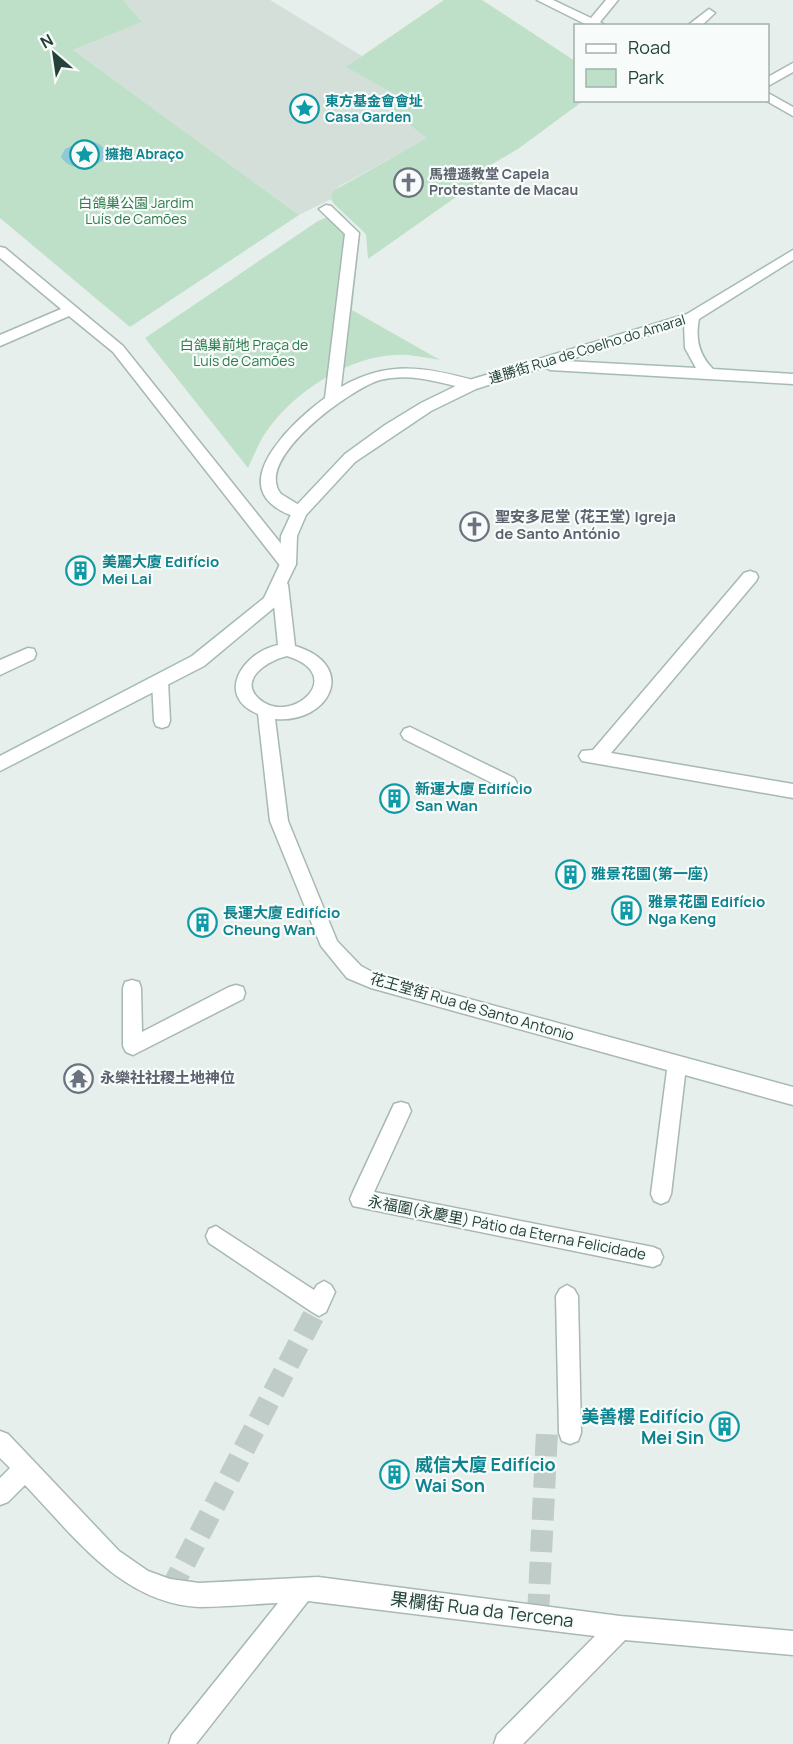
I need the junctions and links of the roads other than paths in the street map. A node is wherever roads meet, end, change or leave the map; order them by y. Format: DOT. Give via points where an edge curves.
graph roads {
  1 [pos="543,0"];
  2 [pos="612,0"];
  3 [pos="709,13"];
  4 [pos="597,24"];
  5 [pos="695,24"];
  6 [pos="793,67"];
  7 [pos="769,81"];
  8 [pos="769,98"];
  9 [pos="793,112"];
  10 [pos="326,209"];
  11 [pos="0,250"];
  12 [pos="793,254"];
  13 [pos="71,310"];
  14 [pos="692,317"];
  15 [pos="0,326"];
  16 [pos="6,339"];
  17 [pos="539,365"];
  18 [pos="709,374"];
  19 [pos="793,379"];
  20 [pos="471,386"];
  21 [pos="332,401"];
  22 [pos="299,512"];
  23 [pos="288,564"];
  24 [pos="750,577"];
  25 [pos="280,585"];
  26 [pos="287,650"];
  27 [pos="28,654"];
  28 [pos="0,668"];
  29 [pos="160,681"];
  30 [pos="266,711"];
  31 [pos="162,721"];
  32 [pos="410,734"];
  33 [pos="0,764"];
  34 [pos="508,783"];
  35 [pos="793,791"];
  36 [pos="132,988"];
  37 [pos="236,993"];
  38 [pos="677,1064"];
  39 [pos="793,1096"];
  40 [pos="400,1111"];
  41 [pos="661,1194"];
  42 [pos="216,1236"];
  43 [pos="653,1257"];
  44 [pos="324,1292"];
  45 [pos="567,1296"];
  46 [pos="570,1432"];
  47 [pos="0,1442"];
  48 [pos="25,1469"];
  49 [pos="0,1494"];
  50 [pos="303,1589"];
  51 [pos="620,1628"];
  52 [pos="793,1643"];
  53 [pos="181,1744"];
  54 [pos="506,1744"];
  1 -- 4 [label="street"];
  2 -- 4 [label="street"];
  3 -- 5 [label="street"];
  6 -- 7 [label="street"];
  8 -- 9 [label="street"];
  10 -- 21 [label="street" via="352,233"];
  11 -- 13 [label="street"];
  12 -- 14 [label="street, 連勝街 Rua de Coelho do Amaral"];
  13 -- 16 [label="street"];
  13 -- 23 [label="street" via="118,349"];
  14 -- 17 [label="street, 連勝街 Rua de Coelho do Amaral"];
  14 -- 18 [label="street" via="689,343 693,355"];
  15 -- 16 [label="street"];
  17 -- 18 [label="street"];
  17 -- 20 [label="street, 連勝街 Rua de Coelho do Amaral"];
  18 -- 19 [label="street"];
  20 -- 21 [label="street" via="399,372 365,380"];
  20 -- 22 [label="street" via="426,407 358,452"];
  21 -- 22 [label="street" via="301,427 270,465 270,491 278,502"];
  22 -- 23 [label="street" via="289,536"];
  23 -- 25 [label="street"];
  24 -- 35 [label="street" via="590,757"];
  25 -- 26 [label="street"];
  25 -- 29 [label="street" via="270,602 198,661"];
  26 -- 30 [label="street" via="259,658 247,670 246,694"];
  26 -- 30 [label="street" via="306,655 320,666 323,689 320,697 305,708 286,714"];
  27 -- 28 [label="street"];
  29 -- 31 [label="street"];
  29 -- 33 [label="street"];
  30 -- 38 [label="street, 花王堂街 Rua de Santo Antonio" via="279,821 330,946 354,972"];
  32 -- 34 [label="street"];
  36 -- 37 [label="street" via="133,1046"];
  38 -- 39 [label="street, 花王堂街 Rua de Santo Antonio"];
  38 -- 41 [label="street"];
  40 -- 43 [label="street, 永福圍(永慶里) Pátio da Eterna Felicidade" via="360,1199"];
  42 -- 44 [label="street" via="319,1305"];
  45 -- 46 [label="street"];
  47 -- 48 [label="street, 果欄街 Rua da Tercena"];
  48 -- 49 [label="street"];
  48 -- 50 [label="street, 果欄街 Rua da Tercena" via="111,1559 141,1580 170,1591 212,1595"];
  50 -- 51 [label="street, 果欄街 Rua da Tercena"];
  50 -- 53 [label="street"];
  51 -- 52 [label="street, 果欄街 Rua da Tercena"];
  51 -- 54 [label="street"];
}
